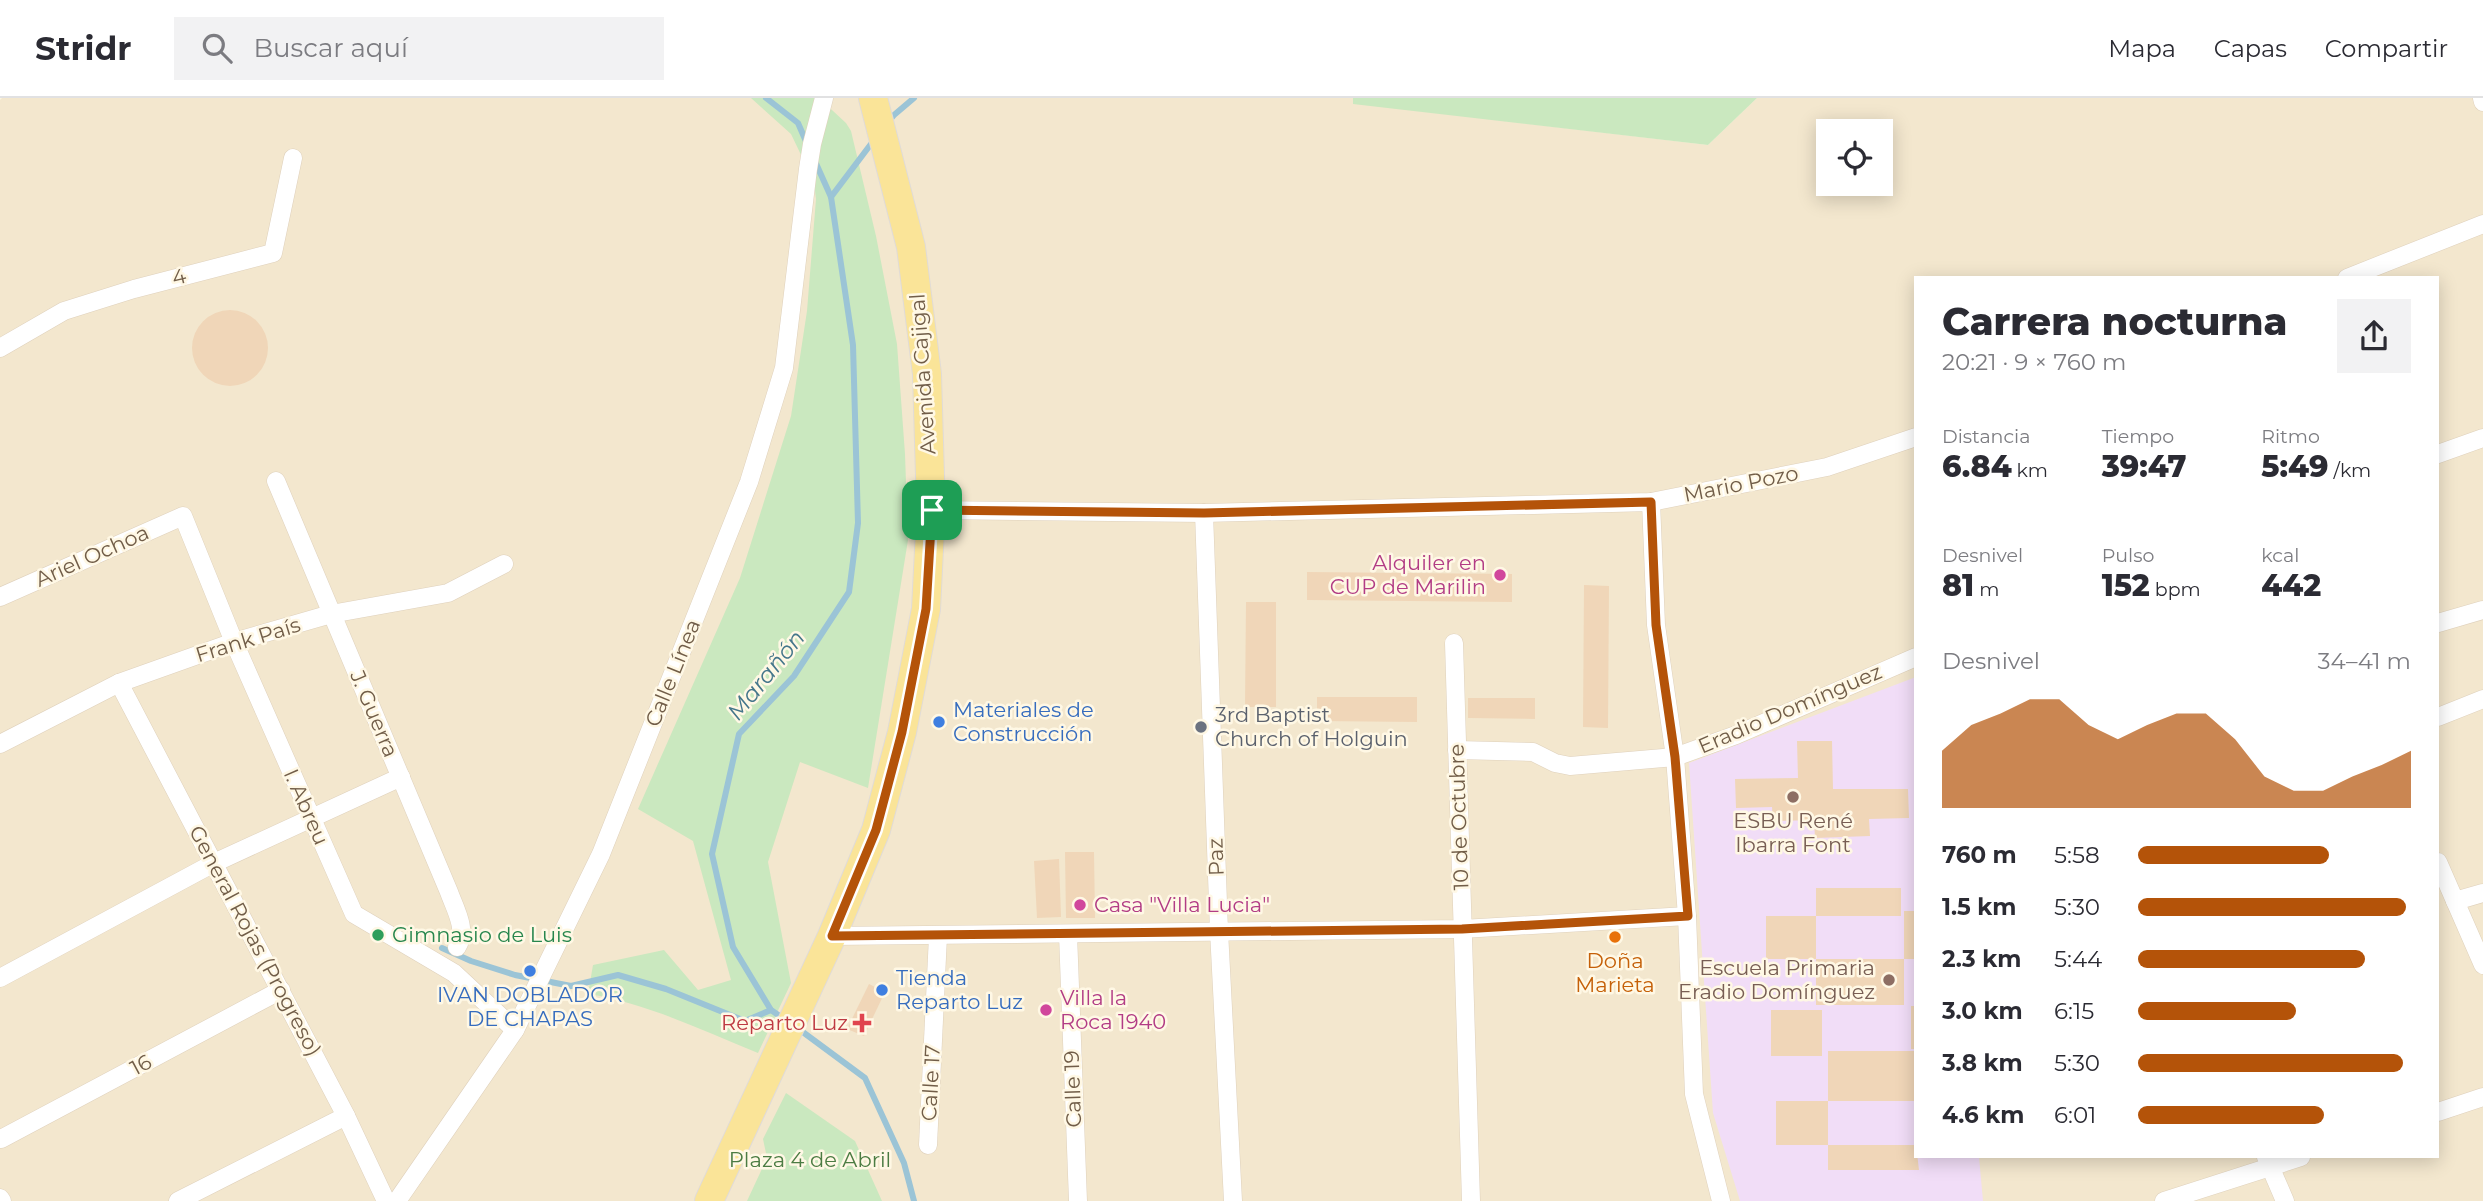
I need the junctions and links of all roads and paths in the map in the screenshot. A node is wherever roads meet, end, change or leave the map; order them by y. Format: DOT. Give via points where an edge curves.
graph roads {
  1 [pos="824,98"];
  2 [pos="873,98"];
  3 [pos="293,158"];
  4 [pos="2483,224"];
  5 [pos="2352,276"];
  6 [pos="0,348"];
  7 [pos="1914,438"];
  8 [pos="2483,438"];
  9 [pos="2439,454"];
  10 [pos="276,481"];
  11 [pos="1651,502"];
  12 [pos="932,510"];
  13 [pos="1204,513"];
  14 [pos="183,516"];
  15 [pos="504,564"];
  16 [pos="0,597"];
  17 [pos="2483,610"];
  18 [pos="331,614"];
  19 [pos="2439,623"];
  20 [pos="234,642"];
  21 [pos="1454,643"];
  22 [pos="1914,658"];
  23 [pos="119,683"];
  24 [pos="2483,699"];
  25 [pos="2439,717"];
  26 [pos="0,744"];
  27 [pos="1457,750"];
  28 [pos="1675,757"];
  29 [pos="401,777"];
  30 [pos="310,818"];
  31 [pos="214,863"];
  32 [pos="2439,864"];
  33 [pos="2483,893"];
  34 [pos="2455,901"];
  35 [pos="1688,916"];
  36 [pos="1462,929"];
  37 [pos="1219,931"];
  38 [pos="1068,934"];
  39 [pos="832,936"];
  40 [pos="938,936"];
  41 [pos="457,947"];
  42 [pos="2483,965"];
  43 [pos="0,978"];
  44 [pos="281,990"];
  45 [pos="515,1030"];
  46 [pos="2483,1097"];
  47 [pos="2439,1112"];
  48 [pos="346,1116"];
  49 [pos="1,1139"];
  50 [pos="928,1145"];
  51 [pos="2294,1158"];
  52 [pos="2268,1162"];
  53 [pos="178,1201"];
  54 [pos="386,1201"];
  55 [pos="397,1201"];
  56 [pos="709,1201"];
  57 [pos="1078,1201"];
  58 [pos="1233,1201"];
  59 [pos="1471,1201"];
  60 [pos="1721,1201"];
  61 [pos="2164,1201"];
  62 [pos="2285,1201"];
  1 -- 45 [label="street, Calle Línea" via="811,144 784,368 749,482 601,854"];
  2 -- 12 [label="main road, Avenida Cajigal" via="911,247 927,373"];
  3 -- 6 [label="street, 4" via="273,253 64,311"];
  4 -- 5 [label="street"];
  7 -- 11 [label="street, Mario Pozo" via="1827,467"];
  8 -- 9 [label="street"];
  10 -- 18 [label="street, J. Guerra"];
  11 -- 13 [label="street, Mario Pozo"];
  11 -- 28 [label="street" via="1656,625"];
  12 -- 13 [label="street, Mario Pozo"];
  12 -- 39 [label="main road, Avenida Cajigal" via="926,609 902,732 876,830"];
  13 -- 37 [label="street, Paz"];
  14 -- 16 [label="street, Ariel Ochoa"];
  14 -- 20 [label="street, I. Abreu"];
  15 -- 18 [label="street, Frank País" via="448,593"];
  17 -- 19 [label="street"];
  18 -- 20 [label="street, Frank País"];
  18 -- 29 [label="street, J. Guerra"];
  20 -- 23 [label="street, Frank País"];
  20 -- 30 [label="street, I. Abreu"];
  21 -- 27 [label="street, 10 de Octubre"];
  22 -- 28 [label="street, Eradio Domínguez"];
  23 -- 26 [label="street, Frank País"];
  23 -- 31 [label="street, General Rojas (Progreso)"];
  24 -- 25 [label="street"];
  27 -- 28 [label="street, Eradio Domínguez" via="1533,752 1570,766"];
  27 -- 36 [label="street, 10 de Octubre"];
  28 -- 35 [label="street"];
  29 -- 30 [label="street"];
  29 -- 41 [label="street, J. Guerra" via="462,928"];
  30 -- 31 [label="street"];
  30 -- 45 [label="street, I. Abreu" via="354,914 454,973"];
  31 -- 43 [label="street"];
  31 -- 44 [label="street, General Rojas (Progreso)"];
  32 -- 34 [label="street"];
  33 -- 34 [label="street"];
  34 -- 42 [label="street"];
  35 -- 36 [label="street"];
  35 -- 60 [label="street" via="1694,1094"];
  36 -- 37 [label="street"];
  36 -- 59 [label="street, 10 de Octubre"];
  37 -- 38 [label="street"];
  37 -- 58 [label="street, Paz"];
  38 -- 40 [label="street"];
  38 -- 57 [label="street, Calle 19"];
  39 -- 40 [label="street"];
  39 -- 56 [label="main road, Avenida Cajigal"];
  40 -- 50 [label="street, Calle 17"];
  44 -- 48 [label="street, General Rojas (Progreso)"];
  44 -- 49 [label="street, 16"];
  45 -- 55 [label="street, Calle Línea"];
  46 -- 47 [label="street"];
  48 -- 53 [label="street"];
  48 -- 54 [label="street, General Rojas (Progreso)"];
  51 -- 52 [label="street"];
  52 -- 61 [label="street"];
  52 -- 62 [label="street"];
}
